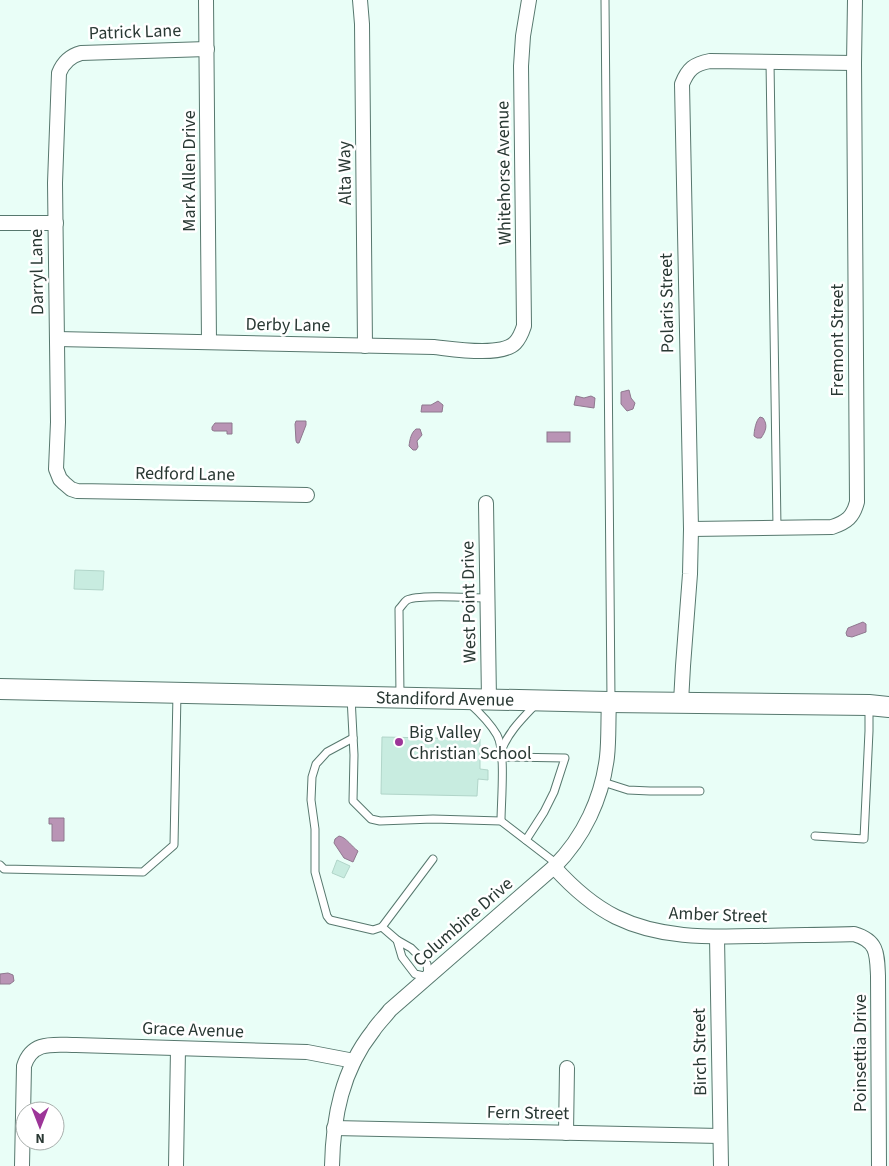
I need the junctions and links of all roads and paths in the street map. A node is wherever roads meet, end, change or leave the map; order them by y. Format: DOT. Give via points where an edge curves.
graph roads {
  1 [pos="206,0"];
  2 [pos="360,0"];
  3 [pos="529,0"];
  4 [pos="605,0"];
  5 [pos="855,0"];
  6 [pos="206,49"];
  7 [pos="67,60"];
  8 [pos="770,62"];
  9 [pos="854,63"];
  10 [pos="0,223"];
  11 [pos="56,223"];
  12 [pos="57,339"];
  13 [pos="209,342"];
  14 [pos="516,343"];
  15 [pos="365,346"];
  16 [pos="64,483"];
  17 [pos="307,495"];
  18 [pos="486,503"];
  19 [pos="777,528"];
  20 [pos="691,529"];
  21 [pos="487,598"];
  22 [pos="0,689"];
  23 [pos="176,693"];
  24 [pos="351,697"];
  25 [pos="400,698"];
  26 [pos="465,700"];
  27 [pos="489,700"];
  28 [pos="540,701"];
  29 [pos="610,702"];
  30 [pos="681,702"];
  31 [pos="889,703"];
  32 [pos="869,705"];
  33 [pos="889,707"];
  34 [pos="353,738"];
  35 [pos="502,753"];
  36 [pos="602,782"];
  37 [pos="700,791"];
  38 [pos="501,821"];
  39 [pos="815,836"];
  40 [pos="526,840"];
  41 [pos="434,859"];
  42 [pos="0,865"];
  43 [pos="556,865"];
  44 [pos="382,927"];
  45 [pos="717,937"];
  46 [pos="397,940"];
  47 [pos="870,942"];
  48 [pos="428,977"];
  49 [pos="178,1049"];
  50 [pos="354,1061"];
  51 [pos="566,1068"];
  52 [pos="334,1128"];
  53 [pos="566,1133"];
  54 [pos="720,1136"];
  55 [pos="22,1166"];
  56 [pos="176,1166"];
  57 [pos="332,1166"];
  58 [pos="721,1166"];
  59 [pos="879,1166"];
  1 -- 6 [label="street, Mark Allen Drive"];
  2 -- 15 [label="street, Alta Way"];
  3 -- 14 [label="street, Whitehorse Avenue" via="521,66 524,326"];
  4 -- 29 [label="lane"];
  5 -- 9 [label="street, Fremont Street"];
  6 -- 7 [label="street, Patrick Lane" via="81,53"];
  6 -- 13 [label="street, Mark Allen Drive"];
  7 -- 11 [label="street, Darryl Lane" via="59,74"];
  8 -- 9 [label="street, Polaris Street"];
  8 -- 19 [label="lane"];
  8 -- 20 [label="street, Polaris Street" via="700,63 690,70 682,84"];
  9 -- 19 [label="street, Fremont Street" via="857,502 849,518 832,527"];
  10 -- 11 [label="street"];
  11 -- 12 [label="street, Darryl Lane"];
  12 -- 13 [label="street, Derby Lane"];
  12 -- 16 [label="street, Darryl Lane" via="56,470"];
  13 -- 15 [label="street, Derby Lane"];
  14 -- 15 [label="street, Derby Lane" via="505,350 495,351"];
  16 -- 17 [label="street, Redford Lane" via="77,491"];
  18 -- 21 [label="street, West Point Drive"];
  19 -- 20 [label="street, Fremont Street"];
  20 -- 30 [label="street, Polaris Street"];
  21 -- 25 [label="lane" via="420,597 403,604 399,609"];
  21 -- 27 [label="street, West Point Drive"];
  22 -- 23 [label="main road, Standiford Avenue"];
  23 -- 24 [label="main road, Standiford Avenue"];
  23 -- 42 [label="lane" via="174,846 143,872 4,870"];
  24 -- 25 [label="main road, Standiford Avenue"];
  24 -- 34 [label="lane"];
  25 -- 26 [label="main road, Standiford Avenue"];
  26 -- 27 [label="main road, Standiford Avenue"];
  26 -- 35 [label="lane" via="489,723 498,736"];
  27 -- 28 [label="main road, Standiford Avenue"];
  28 -- 29 [label="main road, Standiford Avenue"];
  28 -- 35 [label="lane" via="511,732"];
  29 -- 30 [label="main road, Standiford Avenue"];
  29 -- 36 [label="street, Columbine Drive"];
  30 -- 32 [label="main road, Standiford Avenue"];
  31 -- 32 [label="main road"];
  32 -- 33 [label="main road, Standiford Avenue"];
  32 -- 39 [label="lane" via="864,839"];
  34 -- 38 [label="lane" via="353,801 371,819"];
  34 -- 44 [label="lane" via="328,752 316,764 312,777 315,872 330,920 373,930"];
  35 -- 38 [label="lane"];
  35 -- 40 [label="lane" via="565,758 554,792"];
  36 -- 37 [label="lane" via="628,790"];
  36 -- 43 [label="street, Columbine Drive" via="586,824"];
  38 -- 40 [label="lane"];
  40 -- 43 [label="lane"];
  41 -- 44 [label="lane"];
  43 -- 45 [label="street, Amber Street" via="572,886 616,917 661,932"];
  43 -- 48 [label="street, Columbine Drive"];
  44 -- 46 [label="lane"];
  45 -- 47 [label="street, Amber Street" via="854,934"];
  45 -- 54 [label="street, Birch Street"];
  46 -- 48 [label="lane" via="427,964"];
  46 -- 48 [label="lane" via="402,957 415,974"];
  47 -- 59 [label="street, Poinsettia Drive" via="878,956"];
  48 -- 50 [label="street, Columbine Drive" via="390,1010 372,1031"];
  49 -- 50 [label="street, Grace Avenue" via="307,1052"];
  49 -- 55 [label="street, Grace Avenue" via="45,1045 32,1052 24,1066"];
  49 -- 56 [label="street"];
  50 -- 52 [label="street, Columbine Drive" via="344,1082"];
  51 -- 53 [label="street"];
  52 -- 53 [label="street, Fern Street"];
  52 -- 57 [label="street, Columbine Drive"];
  53 -- 54 [label="street, Fern Street"];
  54 -- 58 [label="street, Birch Street"];
}
